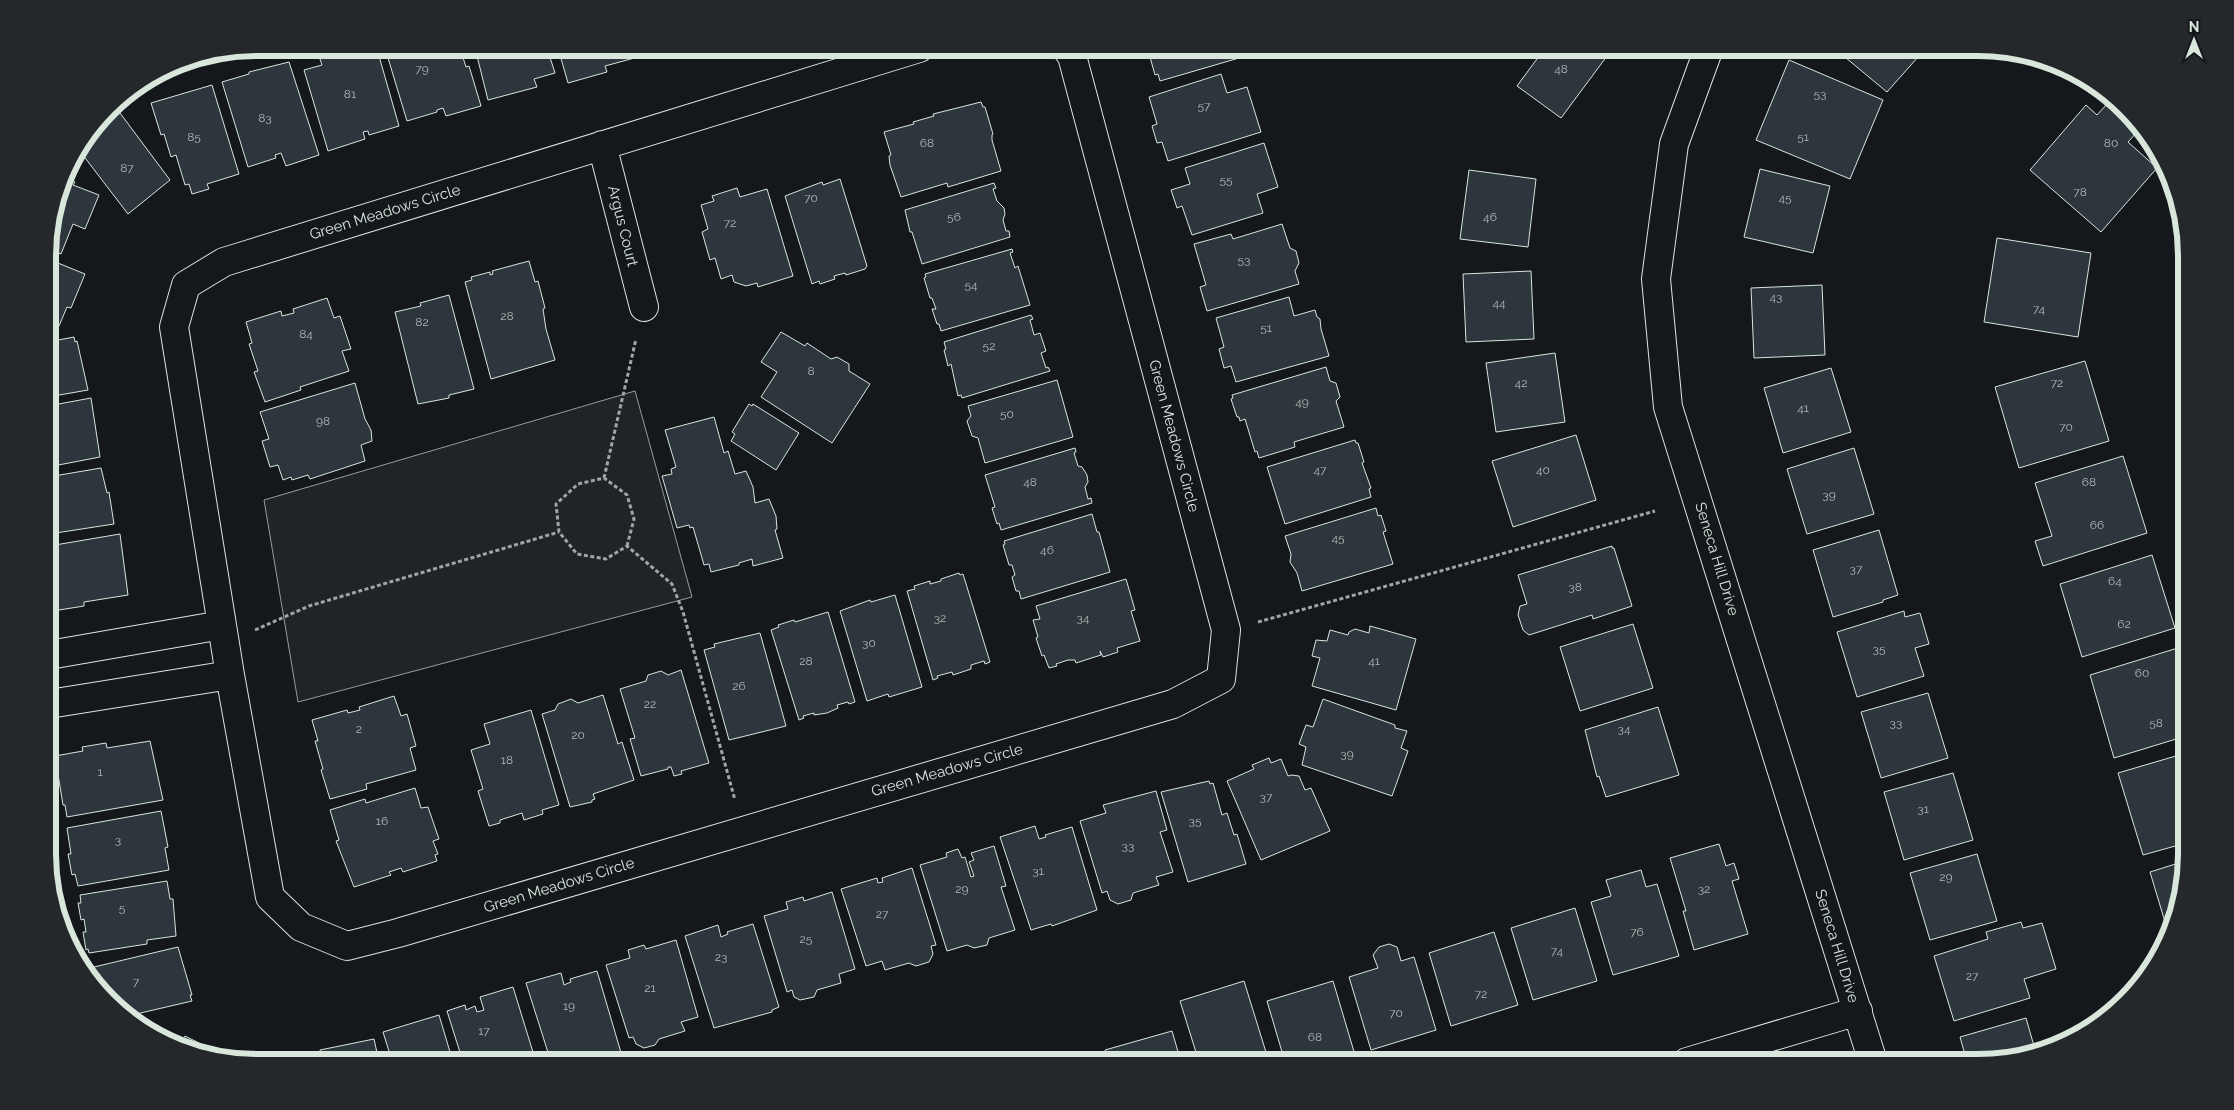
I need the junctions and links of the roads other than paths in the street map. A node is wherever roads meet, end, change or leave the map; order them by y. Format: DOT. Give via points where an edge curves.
graph roads {
  1 [pos="892,56"];
  2 [pos="1072,56"];
  3 [pos="1705,56"];
  4 [pos="602,145"];
  5 [pos="644,307"];
  6 [pos="223,634"];
  7 [pos="56,654"];
  8 [pos="230,675"];
  9 [pos="56,703"];
  10 [pos="1858,1011"];
  11 [pos="1714,1054"];
  12 [pos="1871,1054"];
  1 -- 4 [label="street, Green Meadows Circle"];
  2 -- 8 [label="street, Green Meadows Circle" via="1226,630 1221,679 1173,704 347,946 301,927 270,897"];
  3 -- 10 [label="street, Seneca Hill Drive" via="1674,144 1656,279 1668,407"];
  4 -- 5 [label="street, Argus Court"];
  4 -- 6 [label="street, Green Meadows Circle" via="224,262 186,285 174,327"];
  6 -- 7 [label="street"];
  6 -- 8 [label="street, Green Meadows Circle"];
  8 -- 9 [label="street"];
  10 -- 11 [label="street"];
  10 -- 12 [label="street, Seneca Hill Drive"];
}
